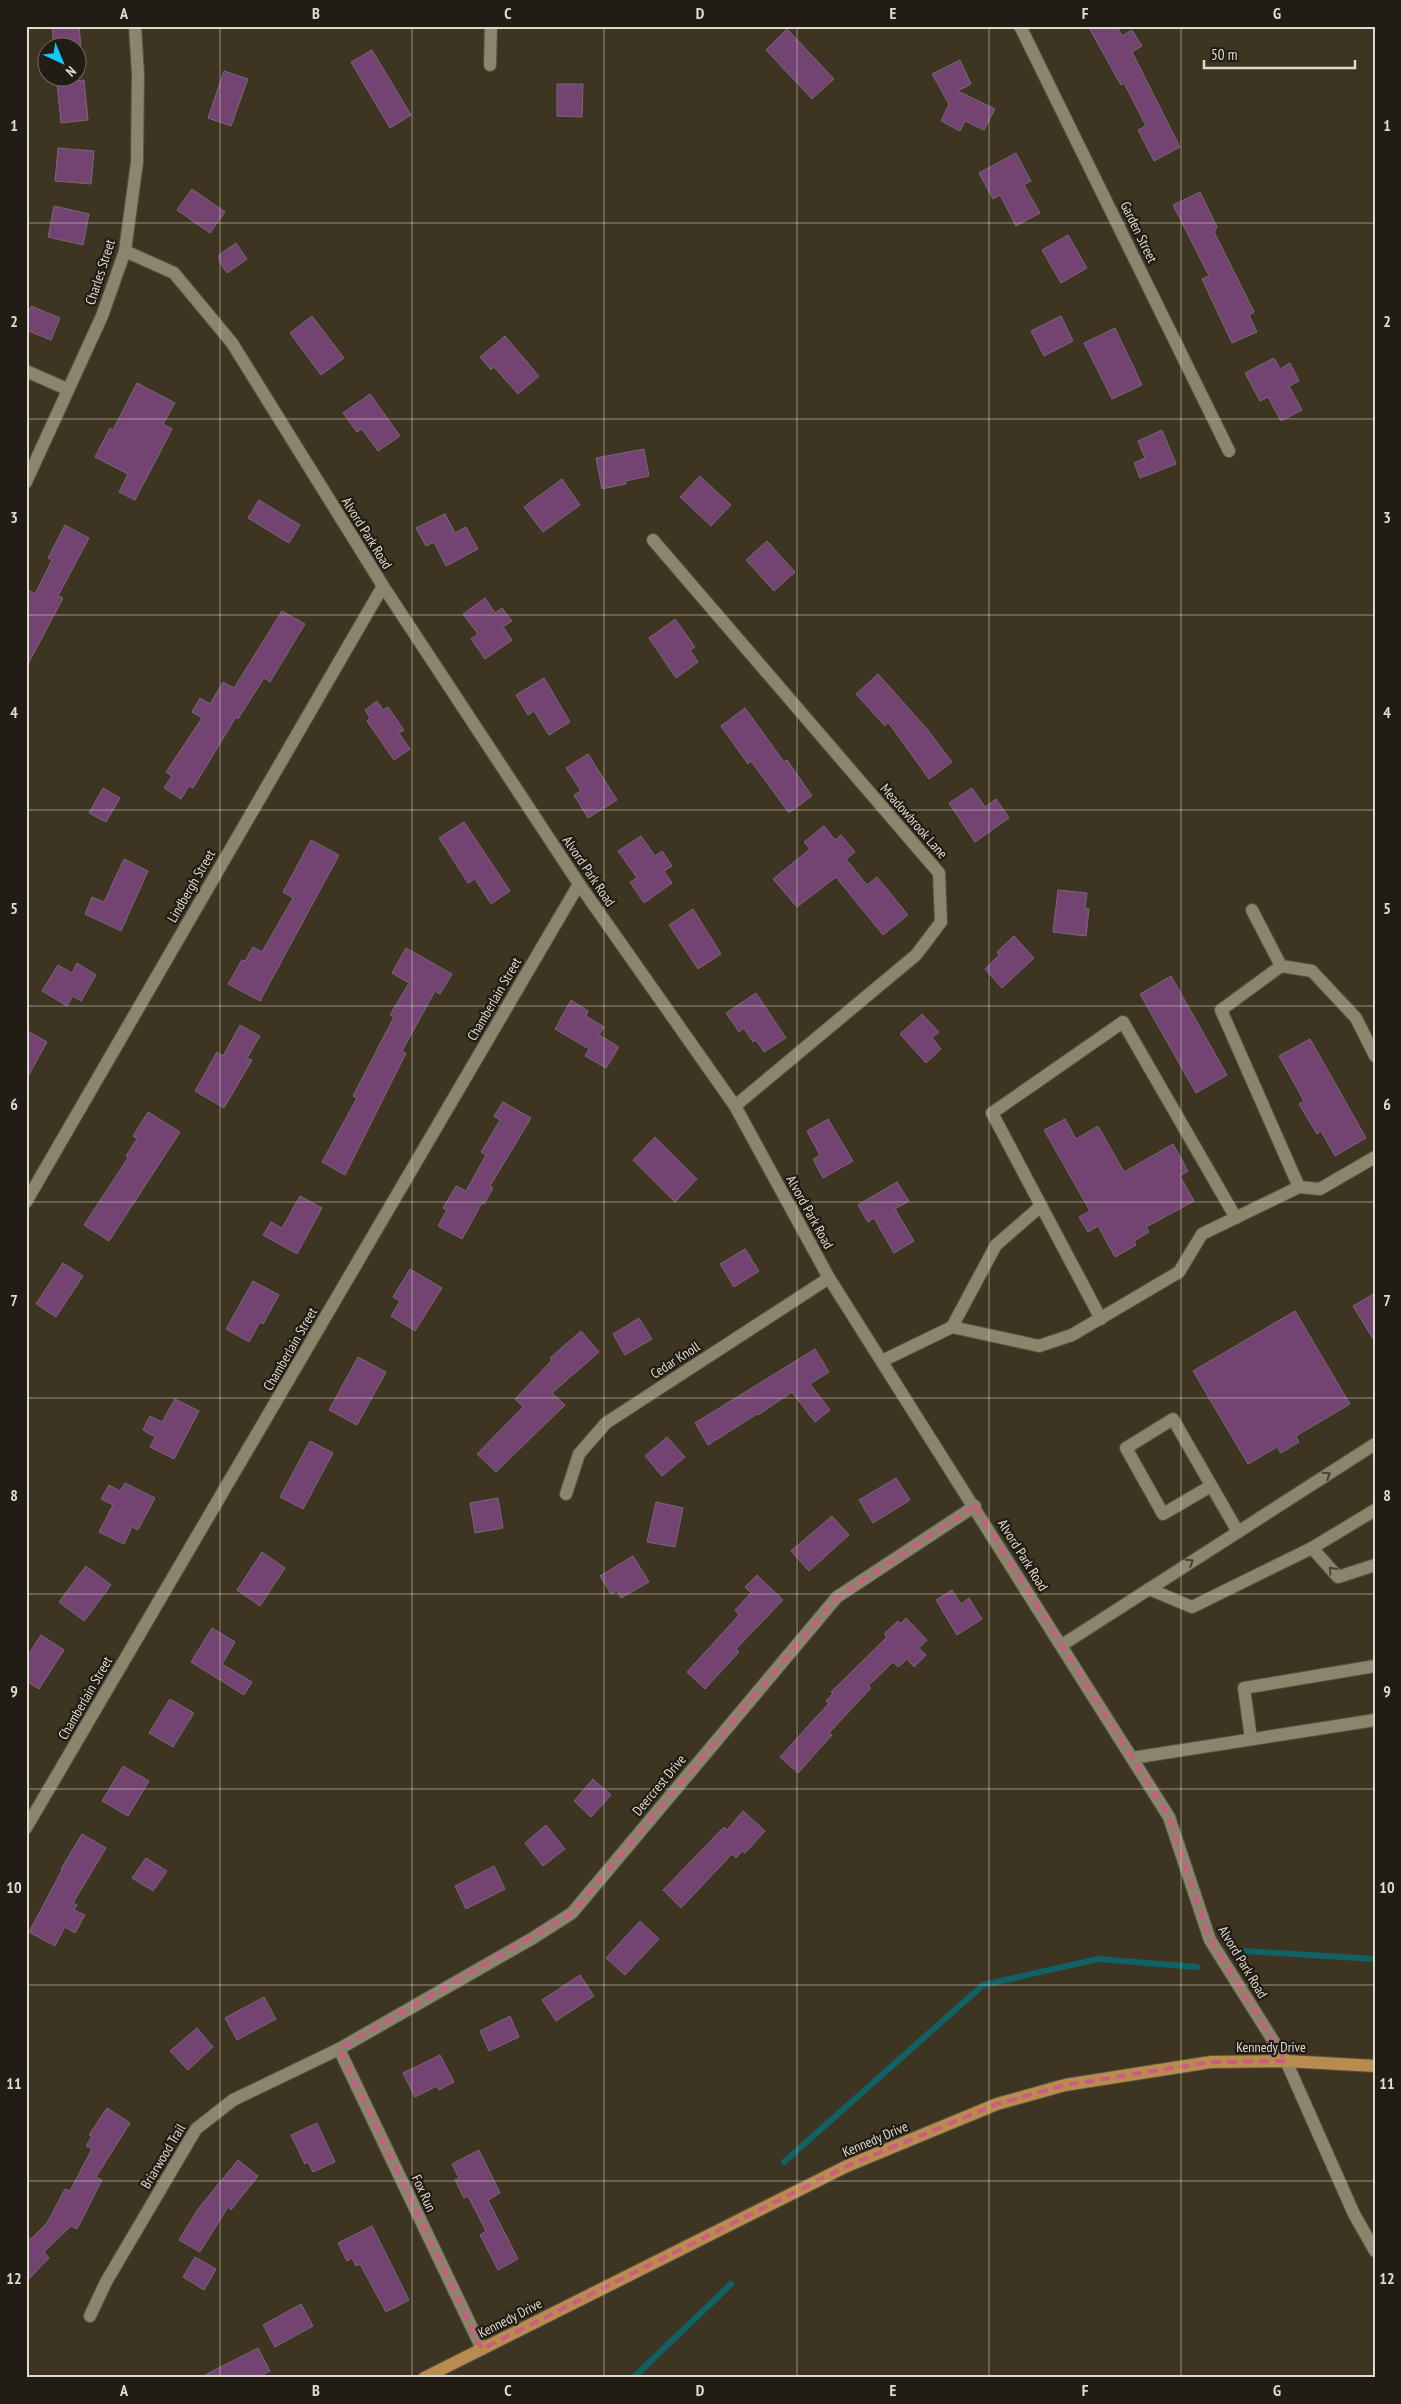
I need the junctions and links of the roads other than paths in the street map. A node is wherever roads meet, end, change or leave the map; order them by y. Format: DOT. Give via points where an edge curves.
graph roads {
  1 [pos="135,26"];
  2 [pos="491,26"];
  3 [pos="1020,26"];
  4 [pos="490,66"];
  5 [pos="125,251"];
  6 [pos="26,370"];
  7 [pos="67,389"];
  8 [pos="1230,451"];
  9 [pos="26,482"];
  10 [pos="653,540"];
  11 [pos="383,586"];
  12 [pos="578,884"];
  13 [pos="1252,910"];
  14 [pos="1282,966"];
  15 [pos="1375,1056"];
  16 [pos="735,1106"];
  17 [pos="1375,1157"];
  18 [pos="1299,1187"];
  19 [pos="26,1202"];
  20 [pos="1041,1206"];
  21 [pos="1236,1218"];
  22 [pos="829,1278"];
  23 [pos="1101,1319"];
  24 [pos="952,1327"];
  25 [pos="882,1361"];
  26 [pos="1375,1444"];
  27 [pos="1211,1486"];
  28 [pos="566,1494"];
  29 [pos="975,1506"];
  30 [pos="1375,1510"];
  31 [pos="1238,1532"];
  32 [pos="1312,1548"];
  33 [pos="1375,1565"];
  34 [pos="1149,1589"];
  35 [pos="1062,1645"];
  36 [pos="1375,1666"];
  37 [pos="1375,1720"];
  38 [pos="1251,1740"];
  39 [pos="1132,1758"];
  40 [pos="26,1828"];
  41 [pos="339,2049"];
  42 [pos="1286,2061"];
  43 [pos="1375,2066"];
  44 [pos="1375,2251"];
  45 [pos="90,2316"];
  46 [pos="482,2349"];
  47 [pos="424,2378"];
  1 -- 5 [label="street, Charles Street" via="137,162"];
  2 -- 4 [label="street"];
  3 -- 8 [label="street, Garden Street"];
  5 -- 7 [label="street, Charles Street" via="102,316"];
  5 -- 11 [label="street, Alvord Park Road" via="174,273 232,343"];
  6 -- 7 [label="street"];
  7 -- 9 [label="street, Charles Street"];
  10 -- 16 [label="street, Meadowbrook Lane" via="939,874 941,922 916,955"];
  11 -- 12 [label="street, Alvord Park Road"];
  11 -- 19 [label="street, Lindbergh Street"];
  12 -- 16 [label="street, Alvord Park Road"];
  12 -- 40 [label="street, Chamberlain Street"];
  13 -- 14 [label="street"];
  14 -- 15 [label="street" via="1312,971 1356,1018"];
  14 -- 18 [label="street" via="1221,1010"];
  16 -- 22 [label="street, Alvord Park Road"];
  17 -- 18 [label="street" via="1320,1189"];
  18 -- 21 [label="street"];
  20 -- 21 [label="street" via="992,1113 1122,1022"];
  20 -- 23 [label="street"];
  20 -- 24 [label="street" via="996,1245"];
  21 -- 23 [label="street" via="1202,1234 1179,1272"];
  22 -- 25 [label="street, Alvord Park Road"];
  22 -- 28 [label="street, Cedar Knoll" via="606,1423 579,1454"];
  23 -- 24 [label="street" via="1072,1335 1040,1346"];
  24 -- 25 [label="street"];
  25 -- 29 [label="street, Alvord Park Road"];
  31 -- 26 [label="street, one-way"];
  27 -- 27 [label="street" via="1173,1419 1126,1448 1163,1514"];
  27 -- 31 [label="street"];
  29 -- 35 [label="street, Alvord Park Road"];
  29 -- 41 [label="street, Deercrest Drive" via="837,1597 572,1913"];
  30 -- 32 [label="street"];
  34 -- 31 [label="street, one-way"];
  33 -- 32 [label="street, one-way" via="1338,1578"];
  32 -- 34 [label="street" via="1192,1606"];
  34 -- 35 [label="street"];
  35 -- 39 [label="street, Alvord Park Road"];
  36 -- 38 [label="street" via="1244,1688"];
  37 -- 38 [label="street"];
  38 -- 39 [label="street"];
  39 -- 42 [label="street, Alvord Park Road" via="1169,1817 1210,1940"];
  41 -- 45 [label="street, Briarwood Trail" via="233,2100 196,2129 106,2282"];
  41 -- 46 [label="street, Fox Run"];
  42 -- 43 [label="main road, Kennedy Drive"];
  42 -- 44 [label="street, Alvord Park Road" via="1354,2214"];
  42 -- 46 [label="main road, Kennedy Drive" via="1211,2062 1137,2072 1065,2085 997,2104 847,2166"];
  46 -- 47 [label="main road, Kennedy Drive"];
}
